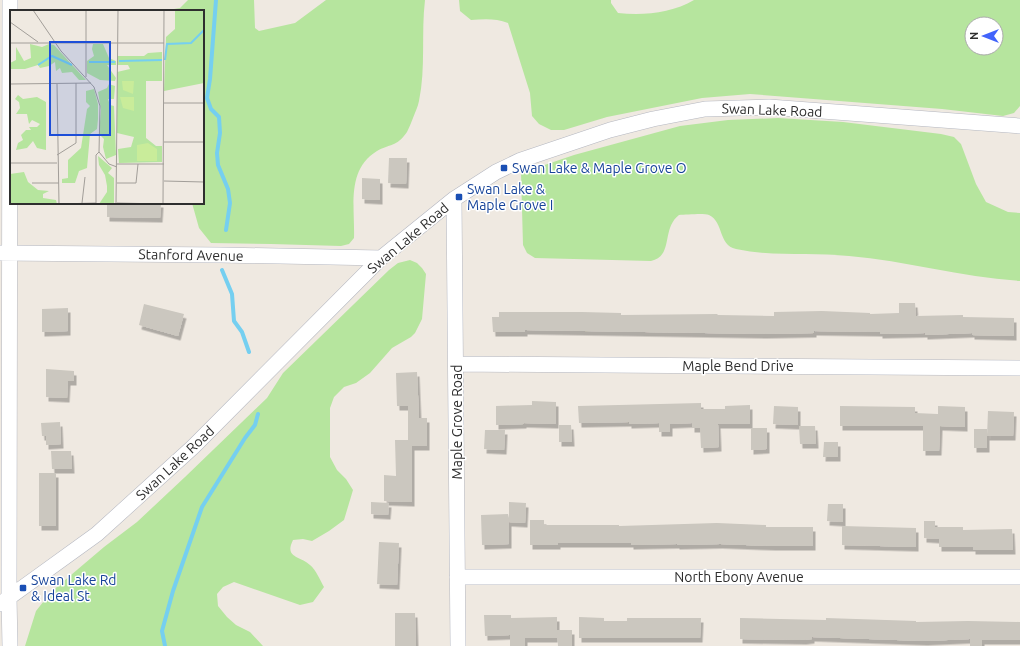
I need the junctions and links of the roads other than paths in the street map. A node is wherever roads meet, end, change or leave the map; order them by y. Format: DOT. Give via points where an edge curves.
graph roads {
  1 [pos="10,0"];
  2 [pos="1020,126"];
  3 [pos="454,199"];
  4 [pos="5,253"];
  5 [pos="381,258"];
  6 [pos="456,364"];
  7 [pos="1020,368"];
  8 [pos="457,577"];
  9 [pos="1020,577"];
  10 [pos="5,600"];
  11 [pos="10,646"];
  12 [pos="458,646"];
  1 -- 4 [label="street"];
  2 -- 3 [label="street, Swan Lake Road" via="769,107 705,109 610,130 521,160 496,172"];
  3 -- 5 [label="street, Swan Lake Road"];
  3 -- 6 [label="street, Maple Grove Road"];
  4 -- 5 [label="street, Stanford Avenue"];
  4 -- 10 [label="street"];
  5 -- 10 [label="street, Swan Lake Road" via="198,441 125,510 98,534"];
  6 -- 7 [label="street, Maple Bend Drive"];
  6 -- 8 [label="street, Maple Grove Road"];
  8 -- 9 [label="street, North Ebony Avenue"];
  8 -- 12 [label="street, Maple Grove Road"];
  10 -- 11 [label="street"];
}
